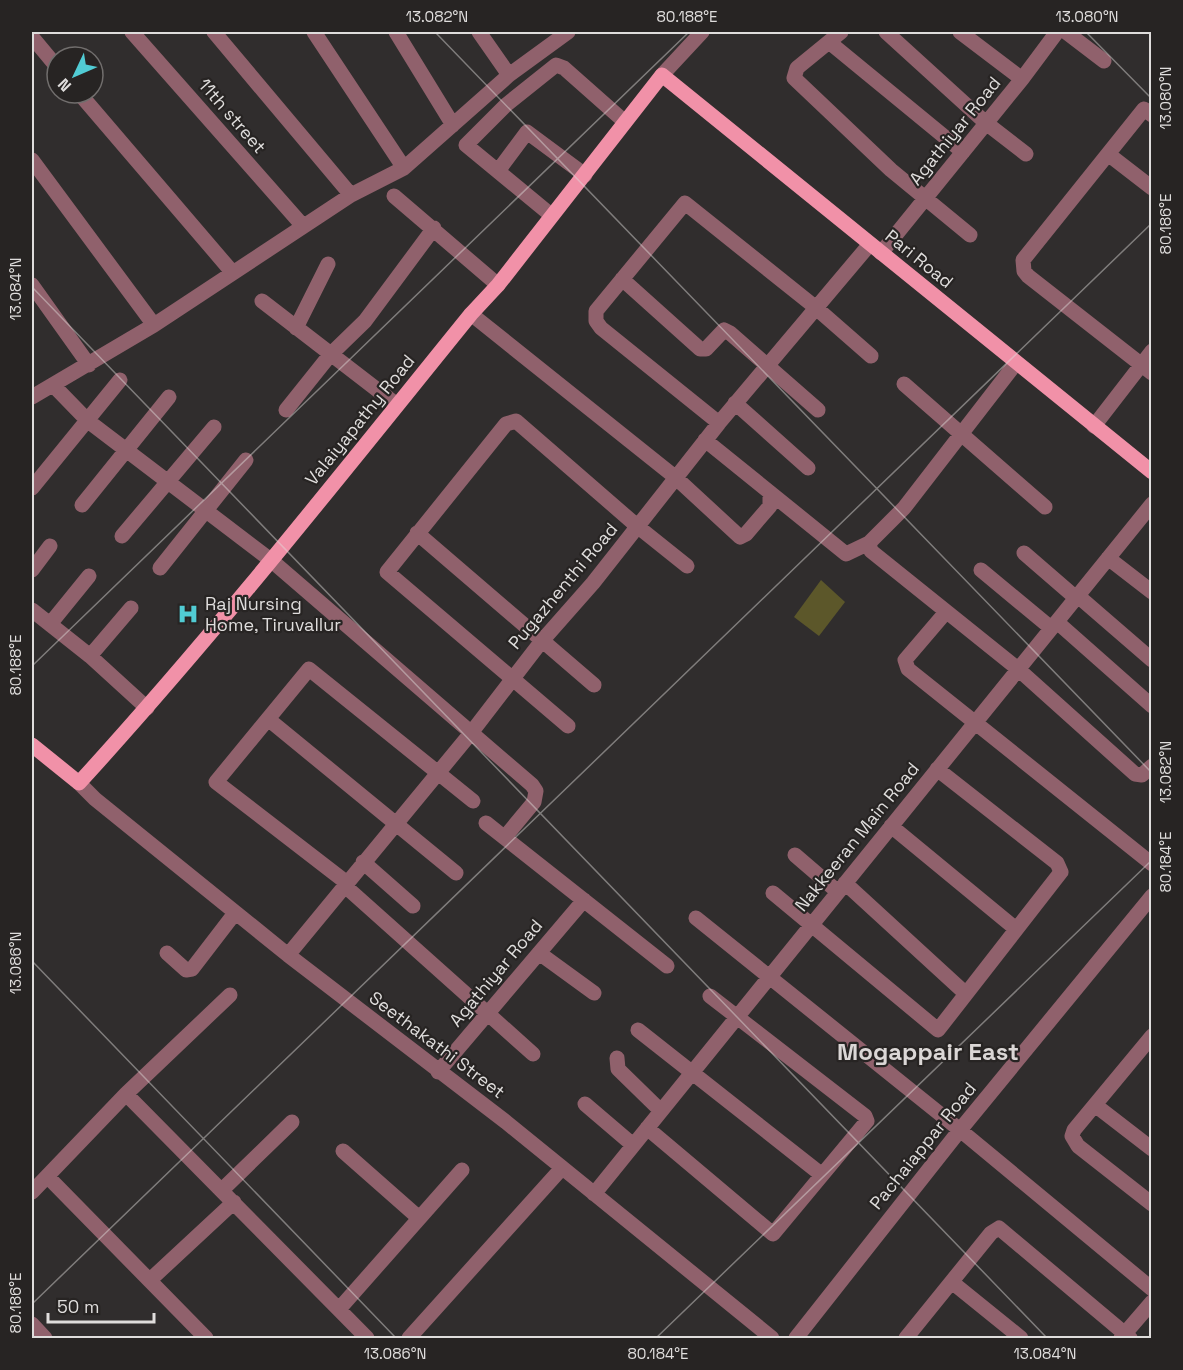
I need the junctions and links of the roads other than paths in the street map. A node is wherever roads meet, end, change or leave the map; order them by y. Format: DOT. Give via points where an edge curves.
graph roads {
  1 [pos="132,32"];
  2 [pos="214,32"];
  3 [pos="314,32"];
  4 [pos="396,32"];
  5 [pos="479,32"];
  6 [pos="568,32"];
  7 [pos="702,32"];
  8 [pos="842,32"];
  9 [pos="886,32"];
  10 [pos="960,32"];
  11 [pos="1057,32"];
  12 [pos="1066,32"];
  13 [pos="32,37"];
  14 [pos="546,38"];
  15 [pos="829,42"];
  16 [pos="45,53"];
  17 [pos="1104,61"];
  18 [pos="509,75"];
  19 [pos="662,75"];
  20 [pos="1022,79"];
  21 [pos="89,105"];
  22 [pos="1152,115"];
  23 [pos="626,122"];
  24 [pos="986,123"];
  25 [pos="453,125"];
  26 [pos="963,152"];
  27 [pos="1026,154"];
  28 [pos="1108,154"];
  29 [pos="32,160"];
  30 [pos="404,168"];
  31 [pos="498,171"];
  32 [pos="585,176"];
  33 [pos="1152,188"];
  34 [pos="351,195"];
  35 [pos="394,196"];
  36 [pos="926,198"];
  37 [pos="551,215"];
  38 [pos="303,226"];
  39 [pos="434,228"];
  40 [pos="970,235"];
  41 [pos="876,248"];
  42 [pos="328,264"];
  43 [pos="233,273"];
  44 [pos="622,279"];
  45 [pos="32,285"];
  46 [pos="498,285"];
  47 [pos="262,301"];
  48 [pos="815,307"];
  49 [pos="471,314"];
  50 [pos="154,325"];
  51 [pos="296,328"];
  52 [pos="1152,351"];
  53 [pos="330,355"];
  54 [pos="872,356"];
  55 [pos="1016,363"];
  56 [pos="89,365"];
  57 [pos="768,366"];
  58 [pos="1146,368"];
  59 [pos="120,380"];
  60 [pos="904,384"];
  61 [pos="54,386"];
  62 [pos="32,397"];
  63 [pos="169,397"];
  64 [pos="735,404"];
  65 [pos="397,405"];
  66 [pos="286,410"];
  67 [pos="818,410"];
  68 [pos="88,421"];
  69 [pos="719,423"];
  70 [pos="1094,426"];
  71 [pos="214,427"];
  72 [pos="962,435"];
  73 [pos="705,440"];
  74 [pos="126,450"];
  75 [pos="246,460"];
  76 [pos="808,468"];
  77 [pos="1152,472"];
  78 [pos="675,477"];
  79 [pos="168,482"];
  80 [pos="32,488"];
  81 [pos="770,494"];
  82 [pos="1152,504"];
  83 [pos="82,505"];
  84 [pos="1045,507"];
  85 [pos="206,511"];
  86 [pos="637,526"];
  87 [pos="417,534"];
  88 [pos="122,536"];
  89 [pos="869,543"];
  90 [pos="50,546"];
  91 [pos="1024,553"];
  92 [pos="1108,558"];
  93 [pos="272,561"];
  94 [pos="687,566"];
  95 [pos="160,568"];
  96 [pos="32,570"];
  97 [pos="981,570"];
  98 [pos="89,576"];
  99 [pos="1152,592"];
  100 [pos="1077,597"];
  101 [pos="131,608"];
  102 [pos="32,610"];
  103 [pos="946,612"];
  104 [pos="50,624"];
  105 [pos="1054,625"];
  106 [pos="541,642"];
  107 [pos="90,656"];
  108 [pos="1152,660"];
  109 [pos="1018,669"];
  110 [pos="511,680"];
  111 [pos="594,685"];
  112 [pos="1152,706"];
  113 [pos="147,708"];
  114 [pos="268,719"];
  115 [pos="976,721"];
  116 [pos="568,726"];
  117 [pos="471,733"];
  118 [pos="32,745"];
  119 [pos="1152,766"];
  120 [pos="937,769"];
  121 [pos="437,772"];
  122 [pos="79,783"];
  123 [pos="473,801"];
  124 [pos="486,822"];
  125 [pos="394,825"];
  126 [pos="891,826"];
  127 [pos="505,837"];
  128 [pos="795,855"];
  129 [pos="363,862"];
  130 [pos="1152,864"];
  131 [pos="456,873"];
  132 [pos="346,884"];
  133 [pos="841,888"];
  134 [pos="773,894"];
  135 [pos="1152,896"];
  136 [pos="584,900"];
  137 [pos="413,906"];
  138 [pos="235,913"];
  139 [pos="696,918"];
  140 [pos="811,925"];
  141 [pos="1016,929"];
  142 [pos="539,952"];
  143 [pos="167,953"];
  144 [pos="288,955"];
  145 [pos="667,966"];
  146 [pos="769,976"];
  147 [pos="594,993"];
  148 [pos="965,993"];
  149 [pos="230,995"];
  150 [pos="710,996"];
  151 [pos="488,1013"];
  152 [pos="737,1017"];
  153 [pos="638,1030"];
  154 [pos="1152,1036"];
  155 [pos="533,1054"];
  156 [pos="617,1058"];
  157 [pos="693,1071"];
  158 [pos="438,1072"];
  159 [pos="126,1094"];
  160 [pos="585,1104"];
  161 [pos="1095,1105"];
  162 [pos="661,1111"];
  163 [pos="292,1122"];
  164 [pos="647,1128"];
  165 [pos="960,1130"];
  166 [pos="633,1145"];
  167 [pos="1152,1149"];
  168 [pos="343,1151"];
  169 [pos="562,1168"];
  170 [pos="462,1170"];
  171 [pos="822,1175"];
  172 [pos="48,1177"];
  173 [pos="222,1190"];
  174 [pos="32,1192"];
  175 [pos="594,1194"];
  176 [pos="234,1202"];
  177 [pos="1152,1204"];
  178 [pos="419,1218"];
  179 [pos="150,1280"];
  180 [pos="952,1283"];
  181 [pos="1152,1289"];
  182 [pos="1152,1302"];
  183 [pos="340,1308"];
  184 [pos="32,1324"];
  185 [pos="1125,1337"];
  186 [pos="45,1338"];
  187 [pos="206,1338"];
  188 [pos="367,1338"];
  189 [pos="409,1338"];
  190 [pos="772,1338"];
  191 [pos="796,1338"];
  192 [pos="906,1338"];
  193 [pos="1022,1338"];
  1 -- 38 [label="street, 11th street"];
  2 -- 34 [label="street"];
  3 -- 30 [label="street"];
  4 -- 25 [label="street"];
  5 -- 18 [label="street"];
  6 -- 14 [label="street"];
  7 -- 19 [label="street"];
  8 -- 15 [label="street"];
  9 -- 24 [label="street"];
  10 -- 20 [label="street"];
  11 -- 20 [label="street, Agathiyar Road"];
  12 -- 17 [label="street"];
  13 -- 16 [label="street"];
  14 -- 18 [label="street"];
  15 -- 26 [label="street"];
  15 -- 36 [label="street" via="797,68 795,78"];
  18 -- 25 [label="street"];
  19 -- 23 [label="main road, Valaiyapathy Road"];
  19 -- 41 [label="main road, Pari Road"];
  20 -- 24 [label="street, Agathiyar Road"];
  21 -- 43 [label="street"];
  22 -- 28 [label="street" via="1144,109"];
  23 -- 31 [label="street" via="556,65 465,145"];
  23 -- 32 [label="main road, Valaiyapathy Road"];
  24 -- 26 [label="street, Agathiyar Road"];
  24 -- 27 [label="street"];
  25 -- 30 [label="street"];
  26 -- 36 [label="street, Agathiyar Road"];
  28 -- 33 [label="street"];
  28 -- 58 [label="street" via="1023,261 1024,271"];
  29 -- 50 [label="street"];
  30 -- 34 [label="street"];
  31 -- 32 [label="street" via="527,132"];
  31 -- 37 [label="street"];
  32 -- 37 [label="main road, Valaiyapathy Road"];
  34 -- 38 [label="street"];
  35 -- 39 [label="street"];
  36 -- 40 [label="street"];
  36 -- 41 [label="street, Agathiyar Road"];
  37 -- 46 [label="main road, Valaiyapathy Road"];
  38 -- 43 [label="street"];
  39 -- 46 [label="street"];
  39 -- 53 [label="street" via="365,321"];
  41 -- 48 [label="street, Pugazhenthi Road"];
  41 -- 55 [label="main road, Pari Road"];
  42 -- 51 [label="street"];
  43 -- 50 [label="street"];
  44 -- 48 [label="street" via="685,203"];
  44 -- 57 [label="street" via="700,349 706,349 726,331"];
  44 -- 69 [label="street" via="596,311 596,321"];
  45 -- 56 [label="street"];
  46 -- 49 [label="main road, Valaiyapathy Road"];
  47 -- 51 [label="street"];
  48 -- 54 [label="street"];
  48 -- 57 [label="street, Pugazhenthi Road"];
  49 -- 65 [label="main road, Valaiyapathy Road"];
  49 -- 78 [label="street"];
  50 -- 56 [label="street"];
  51 -- 53 [label="street"];
  52 -- 58 [label="street"];
  53 -- 65 [label="street"];
  53 -- 66 [label="street"];
  55 -- 70 [label="main road, Pari Road"];
  55 -- 72 [label="street"];
  56 -- 61 [label="street"];
  57 -- 64 [label="street, Pugazhenthi Road"];
  57 -- 67 [label="street"];
  58 -- 70 [label="street"];
  59 -- 68 [label="street"];
  60 -- 72 [label="street"];
  61 -- 62 [label="street"];
  61 -- 68 [label="street"];
  63 -- 74 [label="street"];
  64 -- 69 [label="street, Pugazhenthi Road"];
  64 -- 76 [label="street"];
  65 -- 93 [label="main road, Valaiyapathy Road"];
  68 -- 74 [label="street"];
  68 -- 80 [label="street"];
  69 -- 73 [label="street, Pugazhenthi Road"];
  70 -- 77 [label="main road, Pari Road"];
  71 -- 79 [label="street"];
  72 -- 84 [label="street"];
  72 -- 89 [label="street" via="904,508"];
  73 -- 78 [label="street, Pugazhenthi Road"];
  73 -- 81 [label="street"];
  74 -- 79 [label="street"];
  74 -- 83 [label="street"];
  75 -- 85 [label="street"];
  78 -- 81 [label="street" via="740,537 770,506"];
  78 -- 86 [label="street, Pugazhenthi Road"];
  79 -- 85 [label="street"];
  79 -- 88 [label="street"];
  81 -- 89 [label="street" via="846,554"];
  82 -- 92 [label="street, Nakkeeran Main Road"];
  85 -- 93 [label="street"];
  85 -- 95 [label="street"];
  86 -- 87 [label="street" via="516,421 506,424"];
  86 -- 94 [label="street"];
  86 -- 106 [label="street, Pugazhenthi Road" via="594,583"];
  87 -- 106 [label="street"];
  87 -- 110 [label="street" via="387,572"];
  89 -- 103 [label="street" via="874,555"];
  90 -- 96 [label="street"];
  91 -- 100 [label="street"];
  92 -- 99 [label="street"];
  92 -- 100 [label="street, Nakkeeran Main Road"];
  93 -- 113 [label="main road, Valaiyapathy Road"];
  93 -- 117 [label="street"];
  97 -- 105 [label="street"];
  98 -- 104 [label="street"];
  100 -- 105 [label="street, Nakkeeran Main Road"];
  100 -- 108 [label="street"];
  101 -- 107 [label="street"];
  102 -- 104 [label="street"];
  103 -- 109 [label="street"];
  103 -- 115 [label="street" via="909,654 905,665"];
  104 -- 107 [label="street"];
  105 -- 109 [label="street, Nakkeeran Main Road"];
  105 -- 112 [label="street"];
  106 -- 110 [label="street, Pugazhenthi Road"];
  106 -- 111 [label="street"];
  107 -- 113 [label="street"];
  109 -- 115 [label="street, Nakkeeran Main Road"];
  109 -- 119 [label="street" via="1135,774 1143,775"];
  110 -- 116 [label="street"];
  110 -- 117 [label="street, Pugazhenthi Road"];
  113 -- 122 [label="main road, Valaiyapathy Road"];
  114 -- 121 [label="street" via="309,669"];
  114 -- 125 [label="street"];
  114 -- 132 [label="street" via="216,782"];
  115 -- 120 [label="street, Nakkeeran Main Road"];
  115 -- 130 [label="street"];
  117 -- 121 [label="street, Pugazhenthi Road"];
  117 -- 127 [label="street" via="537,791 534,802"];
  118 -- 122 [label="main road"];
  120 -- 126 [label="street, Nakkeeran Main Road"];
  120 -- 141 [label="street" via="1060,868 1060,876"];
  121 -- 123 [label="street"];
  121 -- 125 [label="street, Pugazhenthi Road"];
  122 -- 138 [label="street, Seethakathi Street"];
  124 -- 127 [label="street"];
  125 -- 129 [label="street, Pugazhenthi Road"];
  125 -- 131 [label="street"];
  126 -- 133 [label="street, Nakkeeran Main Road"];
  126 -- 141 [label="street"];
  127 -- 136 [label="street"];
  128 -- 133 [label="street"];
  129 -- 132 [label="street, Pugazhenthi Road"];
  129 -- 137 [label="street"];
  132 -- 144 [label="street, Pugazhenthi Road"];
  132 -- 151 [label="street"];
  133 -- 140 [label="street, Nakkeeran Main Road"];
  133 -- 148 [label="street"];
  134 -- 140 [label="street"];
  135 -- 165 [label="street, Pachaiappar Road"];
  136 -- 142 [label="street, Agathiyar Road"];
  136 -- 145 [label="street"];
  138 -- 143 [label="street" via="192,969 186,970"];
  138 -- 144 [label="street, Seethakathi Street"];
  139 -- 146 [label="street"];
  140 -- 146 [label="street, Nakkeeran Main Road"];
  140 -- 148 [label="street" via="938,1030"];
  141 -- 148 [label="street"];
  142 -- 147 [label="street"];
  142 -- 151 [label="street, Agathiyar Road"];
  144 -- 158 [label="street, Seethakathi Street"];
  146 -- 152 [label="street, Nakkeeran Main Road"];
  146 -- 165 [label="street"];
  149 -- 159 [label="street"];
  150 -- 152 [label="street"];
  151 -- 155 [label="street"];
  151 -- 158 [label="street, Agathiyar Road"];
  152 -- 157 [label="street, Nakkeeran Main Road"];
  152 -- 171 [label="street" via="865,1116 866,1123"];
  153 -- 157 [label="street"];
  154 -- 161 [label="street"];
  156 -- 162 [label="street" via="618,1069"];
  157 -- 162 [label="street, Nakkeeran Main Road"];
  157 -- 171 [label="street"];
  158 -- 169 [label="street, Seethakathi Street"];
  159 -- 172 [label="street"];
  159 -- 173 [label="street"];
  160 -- 166 [label="street"];
  161 -- 167 [label="street"];
  161 -- 177 [label="street" via="1074,1130 1074,1141"];
  162 -- 164 [label="street, Nakkeeran Main Road"];
  163 -- 173 [label="street"];
  164 -- 166 [label="street, Nakkeeran Main Road"];
  164 -- 171 [label="street" via="773,1234"];
  165 -- 181 [label="street"];
  165 -- 191 [label="street, Pachaiappar Road"];
  166 -- 175 [label="street, Nakkeeran Main Road"];
  168 -- 178 [label="street"];
  169 -- 175 [label="street, Seethakathi Street"];
  169 -- 189 [label="street"];
  170 -- 178 [label="street"];
  172 -- 174 [label="street"];
  172 -- 179 [label="street"];
  173 -- 176 [label="street"];
  175 -- 190 [label="street, Seethakathi Street"];
  176 -- 179 [label="street"];
  176 -- 183 [label="street"];
  178 -- 183 [label="street"];
  179 -- 187 [label="street"];
  180 -- 185 [label="street" via="999,1228"];
  180 -- 192 [label="street"];
  180 -- 193 [label="street"];
  182 -- 185 [label="street"];
  183 -- 188 [label="street"];
  184 -- 186 [label="street"];
}
